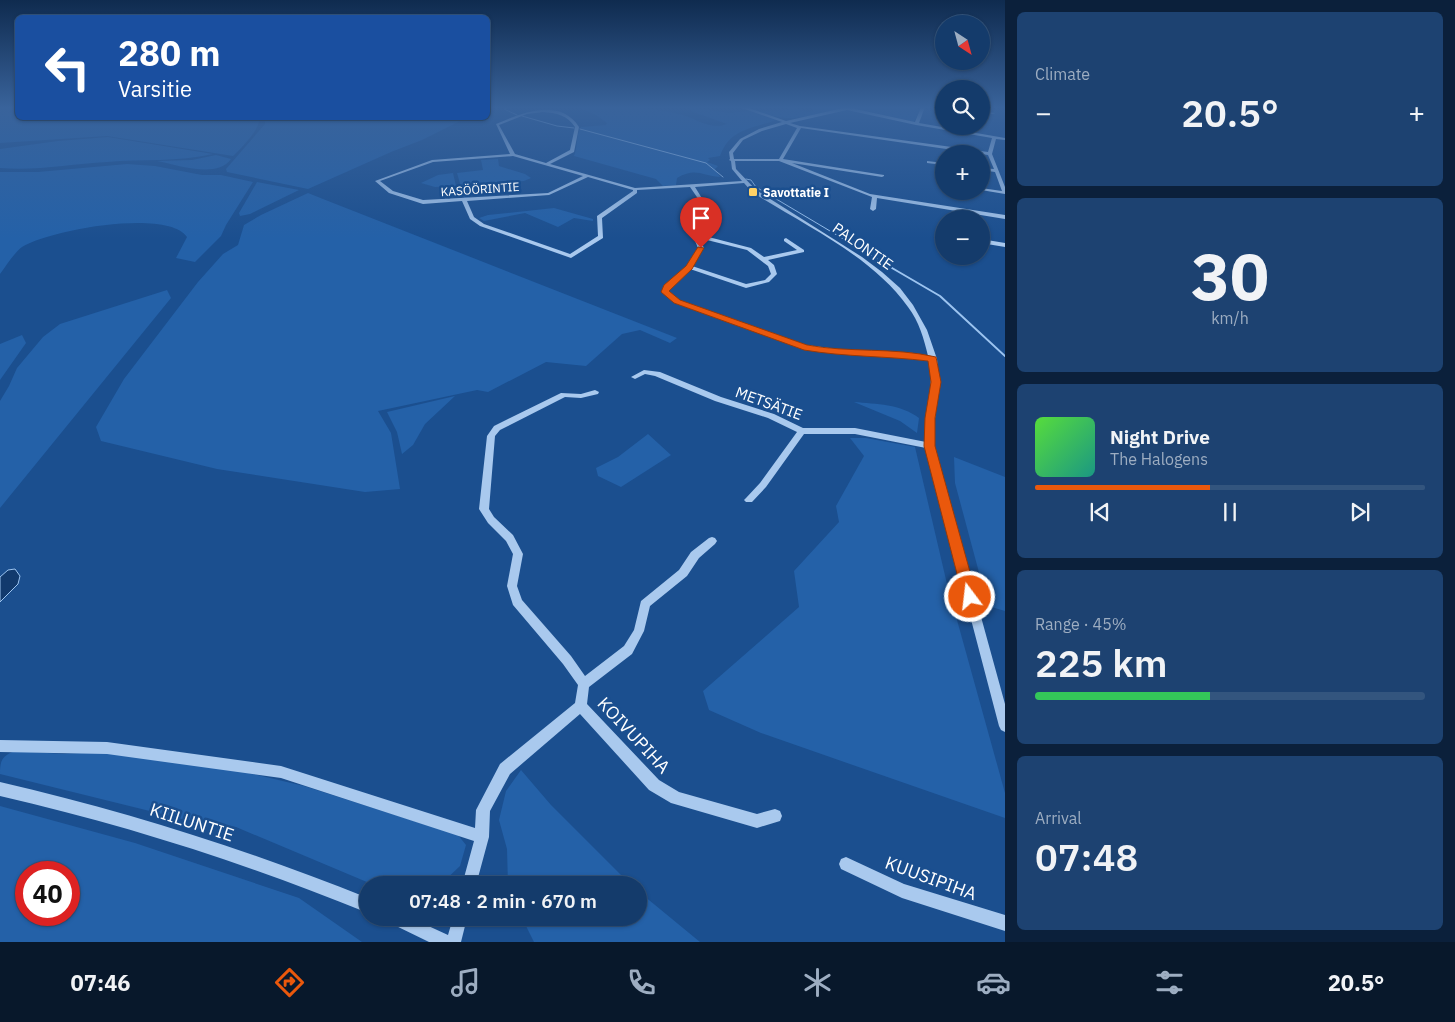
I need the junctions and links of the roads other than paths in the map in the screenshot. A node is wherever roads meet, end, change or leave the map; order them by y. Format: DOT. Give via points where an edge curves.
graph roads {
  1 [pos="511,151"];
  2 [pos="570,151"];
  3 [pos="732,151"];
  4 [pos="786,151"];
  5 [pos="991,151"];
  6 [pos="990,154"];
  7 [pos="513,155"];
  8 [pos="731,160"];
  9 [pos="780,160"];
  10 [pos="929,162"];
  11 [pos="935,163"];
  12 [pos="547,164"];
  13 [pos="990,169"];
  14 [pos="996,170"];
  15 [pos="587,176"];
  16 [pos="882,176"];
  17 [pos="744,182"];
  18 [pos="692,186"];
  19 [pos="635,190"];
  20 [pos="990,190"];
  21 [pos="1005,193"];
  22 [pos="875,196"];
  23 [pos="464,200"];
  24 [pos="873,209"];
  25 [pos="1005,218"];
  26 [pos="695,235"];
  27 [pos="786,240"];
  28 [pos="990,242"];
  29 [pos="1005,245"];
  30 [pos="765,259"];
  31 [pos="689,267"];
  32 [pos="933,359"];
  33 [pos="635,378"];
  34 [pos="595,392"];
  35 [pos="802,431"];
  36 [pos="930,446"];
  37 [pos="749,500"];
  38 [pos="712,541"];
  39 [pos="584,684"];
  40 [pos="581,706"];
  41 [pos="1005,726"];
  42 [pos="0,746"];
  43 [pos="0,789"];
  44 [pos="775,816"];
  45 [pos="482,837"];
  46 [pos="846,864"];
  47 [pos="471,876"];
  48 [pos="359,902"];
  49 [pos="1005,923"];
  50 [pos="411,926"];
  51 [pos="458,926"];
  52 [pos="446,942"];
  53 [pos="453,942"];
  1 -- 7 [label="street"];
  2 -- 12 [label="street"];
  3 -- 8 [label="street"];
  4 -- 9 [label="street"];
  5 -- 6 [label="street"];
  6 -- 14 [label="street"];
  7 -- 12 [label="street"];
  7 -- 23 [label="street, KASÖÖRINTIE" via="432,161 377,181 391,192 416,201"];
  8 -- 9 [label="street"];
  8 -- 17 [label="street, PALONTIE"];
  9 -- 16 [label="street"];
  9 -- 22 [label="street" via="856,192"];
  10 -- 11 [label="street"];
  12 -- 15 [label="street"];
  13 -- 14 [label="street"];
  14 -- 21 [label="street"];
  15 -- 19 [label="street"];
  15 -- 23 [label="street, KASÖÖRINTIE" via="548,194"];
  17 -- 18 [label="street"];
  17 -- 32 [label="street, PALONTIE" via="857,256 892,284 918,317"];
  18 -- 19 [label="street"];
  18 -- 26 [label="street" via="703,208 688,228"];
  19 -- 23 [label="street" via="599,218 601,237 571,256 482,225 472,218"];
  20 -- 21 [label="street"];
  22 -- 24 [label="street"];
  22 -- 25 [label="street"];
  26 -- 30 [label="street" via="749,248"];
  26 -- 31 [label="street" via="701,248"];
  27 -- 30 [label="street" via="802,251"];
  28 -- 29 [label="street"];
  30 -- 31 [label="street" via="771,264 774,274 767,281 746,286"];
  31 -- 32 [label="street" via="665,292 677,302 804,347"];
  32 -- 36 [label="street, PALONTIE" via="936,382 930,418"];
  33 -- 35 [label="street, METSÄTIE" via="644,372 657,374 771,416"];
  34 -- 39 [label="street" via="581,396 564,395 497,428 491,436 484,509 510,538 518,554 512,586 517,602"];
  35 -- 36 [label="street, METSÄTIE" via="855,432"];
  35 -- 37 [label="street"];
  36 -- 41 [label="street, PALONTIE"];
  38 -- 39 [label="street" via="695,555 683,573 645,604 639,631 628,650"];
  39 -- 40 [label="street"];
  40 -- 44 [label="street, KOIVUPIHA" via="664,792 757,822"];
  40 -- 45 [label="street" via="505,769 483,810"];
  42 -- 45 [label="street" via="107,748 280,772"];
  43 -- 48 [label="street, KIILUNTIE" via="53,800 166,832 297,876"];
  45 -- 47 [label="street"];
  46 -- 49 [label="street, KUUSIPIHA" via="902,891"];
  50 -- 52 [label="street"];
  51 -- 53 [label="street"];
}
